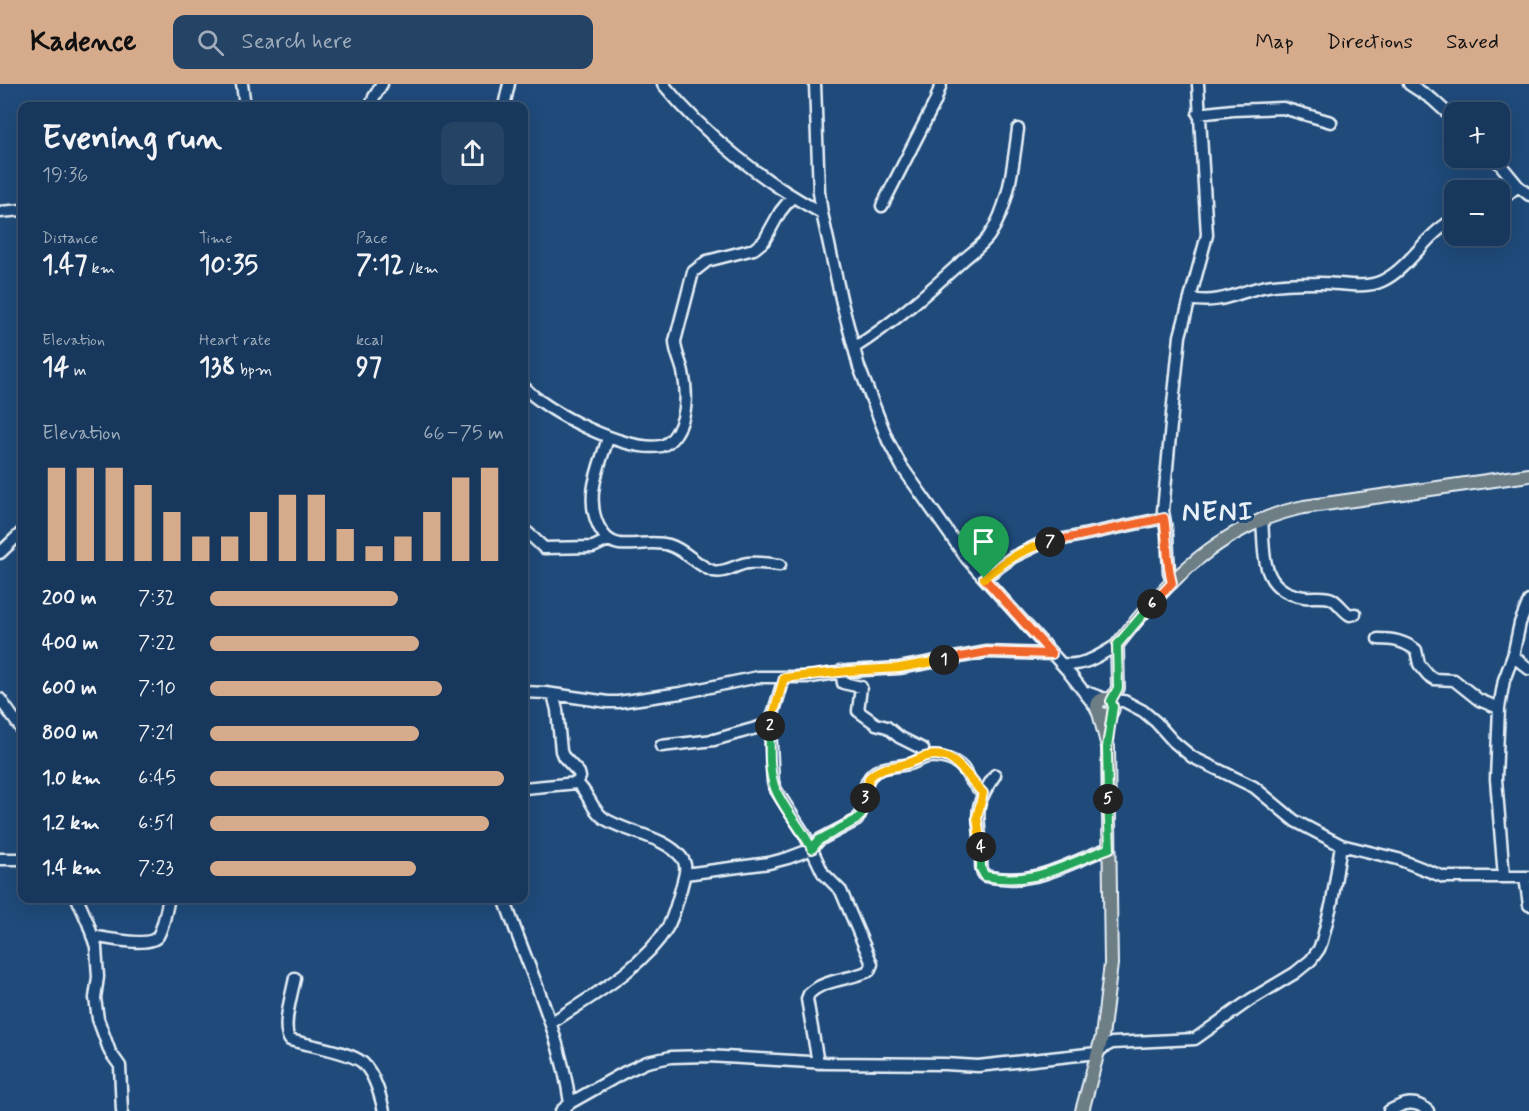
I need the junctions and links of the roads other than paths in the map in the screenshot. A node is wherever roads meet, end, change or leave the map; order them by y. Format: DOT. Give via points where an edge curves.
graph roads {
  1 [pos="242,84"];
  2 [pos="382,84"];
  3 [pos="509,84"];
  4 [pos="663,84"];
  5 [pos="815,84"];
  6 [pos="941,84"];
  7 [pos="1198,84"];
  8 [pos="1409,84"];
  9 [pos="244,102"];
  10 [pos="372,102"];
  11 [pos="505,102"];
  12 [pos="1444,110"];
  13 [pos="1198,114"];
  14 [pos="1331,122"];
  15 [pos="1018,129"];
  16 [pos="1503,168"];
  17 [pos="1518,186"];
  18 [pos="1510,193"];
  19 [pos="1529,195"];
  20 [pos="792,197"];
  21 [pos="882,206"];
  22 [pos="18,210"];
  23 [pos="0,212"];
  24 [pos="822,213"];
  25 [pos="1444,226"];
  26 [pos="1191,299"];
  27 [pos="854,348"];
  28 [pos="528,391"];
  29 [pos="608,438"];
  30 [pos="1529,475"];
  31 [pos="1164,518"];
  32 [pos="1262,519"];
  33 [pos="528,533"];
  34 [pos="18,536"];
  35 [pos="608,540"];
  36 [pos="0,553"];
  37 [pos="780,565"];
  38 [pos="984,578"];
  39 [pos="1172,583"];
  40 [pos="1529,601"];
  41 [pos="1355,614"];
  42 [pos="1378,639"];
  43 [pos="1117,645"];
  44 [pos="1052,654"];
  45 [pos="1513,656"];
  46 [pos="1062,664"];
  47 [pos="1529,669"];
  48 [pos="842,671"];
  49 [pos="784,678"];
  50 [pos="528,692"];
  51 [pos="553,694"];
  52 [pos="0,699"];
  53 [pos="1106,707"];
  54 [pos="1499,708"];
  55 [pos="18,724"];
  56 [pos="770,724"];
  57 [pos="661,746"];
  58 [pos="923,758"];
  59 [pos="995,775"];
  60 [pos="577,783"];
  61 [pos="528,788"];
  62 [pos="983,793"];
  63 [pos="1341,845"];
  64 [pos="1110,848"];
  65 [pos="812,849"];
  66 [pos="0,859"];
  67 [pos="18,859"];
  68 [pos="685,874"];
  69 [pos="1504,877"];
  70 [pos="1527,877"];
  71 [pos="79,903"];
  72 [pos="168,903"];
  73 [pos="506,903"];
  74 [pos="1529,905"];
  75 [pos="92,936"];
  76 [pos="295,978"];
  77 [pos="551,1023"];
  78 [pos="1097,1053"];
  79 [pos="818,1063"];
  80 [pos="570,1103"];
  81 [pos="1395,1109"];
  82 [pos="122,1111"];
  83 [pos="384,1111"];
  84 [pos="561,1111"];
  85 [pos="1082,1111"];
  86 [pos="1428,1111"];
  1 -- 9 [label="street"];
  2 -- 10 [label="street"];
  3 -- 11 [label="street"];
  4 -- 20 [label="street" via="717,139"];
  5 -- 24 [label="street"];
  6 -- 21 [label="street"];
  7 -- 13 [label="street"];
  8 -- 12 [label="street"];
  13 -- 14 [label="street" via="1283,108"];
  13 -- 26 [label="street" via="1207,235"];
  15 -- 27 [label="street" via="1003,209 989,237 913,304"];
  16 -- 17 [label="street"];
  17 -- 18 [label="street"];
  17 -- 19 [label="street"];
  20 -- 24 [label="street"];
  20 -- 29 [label="street" via="764,241 754,249 707,261 691,276 675,341 685,403 683,419 673,438 651,447"];
  22 -- 23 [label="street"];
  24 -- 27 [label="street"];
  25 -- 26 [label="street" via="1382,281 1288,284 1249,290 1217,301"];
  26 -- 31 [label="street" via="1180,336"];
  27 -- 38 [label="street" via="874,411 897,459"];
  28 -- 29 [label="street" via="538,401"];
  29 -- 35 [label="street" via="592,494 593,511"];
  30 -- 32 [label="main road" via="1321,505"];
  31 -- 38 [label="street" via="1040,544"];
  31 -- 39 [label="street"];
  32 -- 39 [label="main road" via="1234,532"];
  32 -- 41 [label="street" via="1265,564 1273,582 1290,594 1332,599 1350,615"];
  33 -- 35 [label="street" via="544,549 593,547"];
  34 -- 36 [label="street"];
  35 -- 37 [label="street" via="669,545 719,572 750,563"];
  38 -- 44 [label="street"];
  39 -- 43 [label="main road"];
  40 -- 45 [label="street"];
  42 -- 54 [label="street" via="1396,639 1411,646 1428,675 1454,680 1479,700"];
  43 -- 46 [label="street" via="1079,664"];
  43 -- 53 [label="main road" via="1118,688"];
  44 -- 46 [label="street"];
  44 -- 48 [label="street" via="987,652 899,668"];
  45 -- 47 [label="street"];
  45 -- 54 [label="street"];
  46 -- 53 [label="street" via="1086,692"];
  48 -- 49 [label="street"];
  48 -- 58 [label="street" via="843,683 861,687 858,711 918,745 923,749"];
  49 -- 51 [label="street" via="758,677 618,702"];
  49 -- 56 [label="street"];
  50 -- 51 [label="street"];
  51 -- 60 [label="street" via="561,751 579,773"];
  52 -- 55 [label="street"];
  53 -- 63 [label="street" via="1124,701 1143,711 1192,757 1254,787 1295,820"];
  53 -- 64 [label="main road"];
  54 -- 69 [label="street" via="1496,779"];
  56 -- 57 [label="street" via="714,740"];
  56 -- 65 [label="street" via="776,790"];
  58 -- 62 [label="street" via="945,758 958,764"];
  58 -- 65 [label="street" via="874,772 867,782 861,815 819,840"];
  59 -- 62 [label="street"];
  60 -- 61 [label="street"];
  60 -- 68 [label="street" via="605,819 675,852 683,859"];
  62 -- 64 [label="street" via="977,817 981,869 985,876 1011,879 1045,875"];
  63 -- 69 [label="street" via="1398,859 1444,877"];
  63 -- 78 [label="street" via="1323,940 1311,960 1195,1039 1112,1043"];
  64 -- 78 [label="main road" via="1111,964"];
  65 -- 68 [label="street" via="769,863"];
  65 -- 79 [label="street" via="823,873 841,891 872,964 869,971 824,984 808,994"];
  66 -- 67 [label="street"];
  68 -- 77 [label="street" via="668,927 647,954"];
  69 -- 70 [label="street"];
  70 -- 74 [label="street"];
  71 -- 75 [label="street"];
  72 -- 75 [label="street" via="156,939 142,942"];
  73 -- 77 [label="street"];
  75 -- 82 [label="street" via="97,954 95,998 102,1033 120,1066"];
  76 -- 83 [label="street" via="286,1035 290,1040 362,1062 374,1081"];
  77 -- 80 [label="street"];
  78 -- 79 [label="street" via="996,1066"];
  78 -- 85 [label="main road"];
  79 -- 80 [label="street" via="748,1057 671,1057 625,1072"];
  80 -- 84 [label="street"];
  81 -- 86 [label="street" via="1408,1102"];
}
